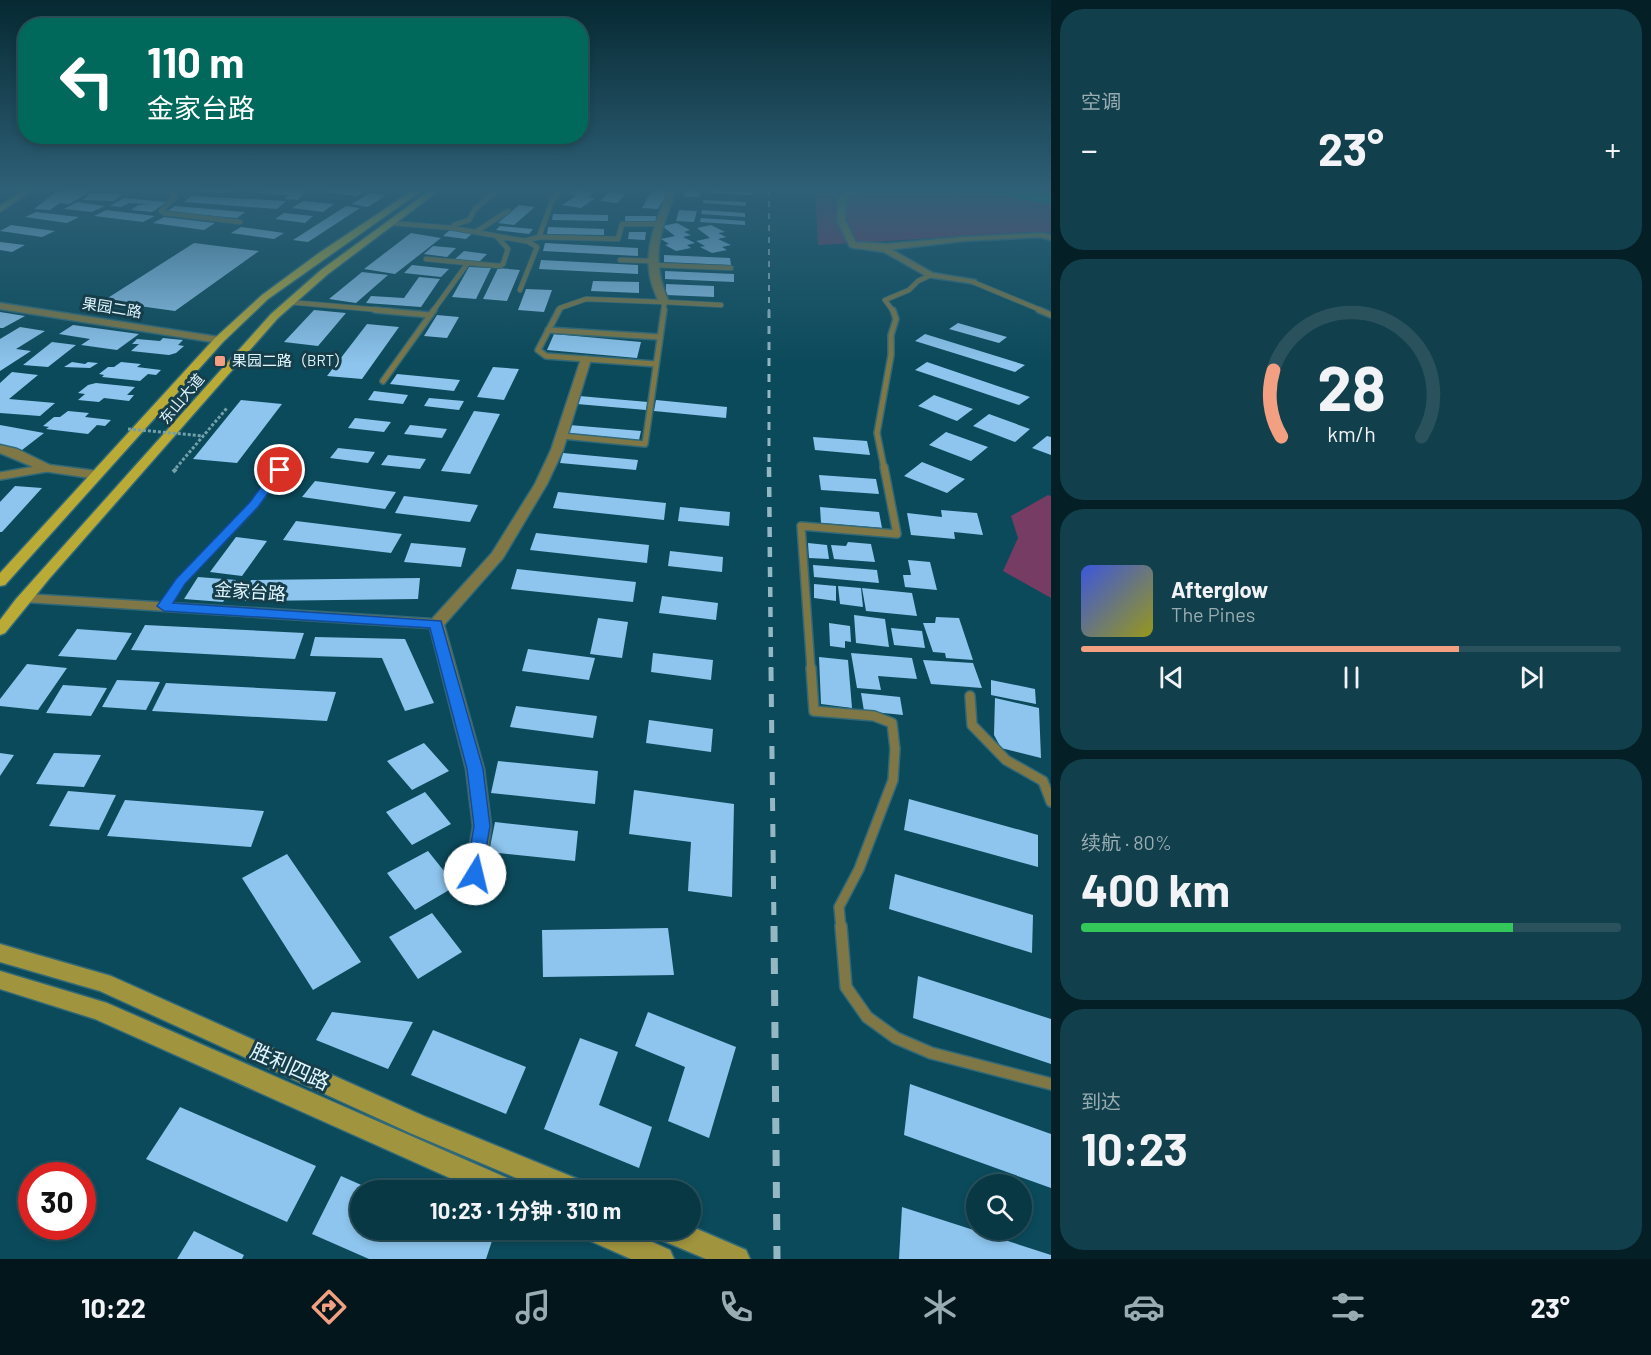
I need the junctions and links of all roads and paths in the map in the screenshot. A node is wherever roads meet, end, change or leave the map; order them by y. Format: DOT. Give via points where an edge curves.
graph roads {
  1 [pos="333,248"];
  2 [pos="356,248"];
  3 [pos="507,248"];
  4 [pos="537,248"];
  5 [pos="653,248"];
  6 [pos="871,248"];
  7 [pos="426,259"];
  8 [pos="620,260"];
  9 [pos="652,263"];
  10 [pos="467,264"];
  11 [pos="731,268"];
  12 [pos="931,275"];
  13 [pos="973,282"];
  14 [pos="520,291"];
  15 [pos="288,302"];
  16 [pos="663,302"];
  17 [pos="721,305"];
  18 [pos="0,306"];
  19 [pos="429,315"];
  20 [pos="1051,315"];
  21 [pos="548,330"];
  22 [pos="660,337"];
  23 [pos="219,340"];
  24 [pos="586,359"];
  25 [pos="656,364"];
  26 [pos="383,381"];
  27 [pos="227,408"];
  28 [pos="128,429"];
  29 [pos="204,436"];
  30 [pos="562,436"];
  31 [pos="0,449"];
  32 [pos="47,468"];
  33 [pos="280,470"];
  34 [pos="173,472"];
  35 [pos="0,476"];
  36 [pos="97,476"];
  37 [pos="0,581"];
  38 [pos="25,598"];
  39 [pos="164,606"];
  40 [pos="436,624"];
  41 [pos="0,630"];
  42 [pos="970,696"];
  43 [pos="1051,802"];
  44 [pos="475,874"];
  45 [pos="0,954"];
  46 [pos="0,980"];
  47 [pos="1051,1084"];
  48 [pos="482,1180"];
  49 [pos="550,1180"];
  50 [pos="618,1240"];
  51 [pos="692,1240"];
  52 [pos="661,1259"];
  53 [pos="737,1259"];
  1 -- 23 [label="main road, 东山大道" via="265,297"];
  2 -- 15 [label="main road, 东山大道"];
  3 -- 10 [label="lane" via="503,264"];
  4 -- 14 [label="lane"];
  5 -- 9 [label="street"];
  6 -- 12 [label="street" via="886,250"];
  7 -- 10 [label="lane"];
  8 -- 9 [label="lane"];
  9 -- 11 [label="lane"];
  9 -- 16 [label="street" via="655,287"];
  10 -- 19 [label="lane"];
  12 -- 13 [label="street"];
  12 -- 47 [label="lane" via="885,300 896,319 877,433 897,534 801,526 814,711 874,716 892,723 895,749 893,780 859,868 839,907 846,987 867,1017 896,1038 931,1053"];
  13 -- 20 [label="lane"];
  15 -- 19 [label="lane"];
  15 -- 38 [label="main road, 东山大道"];
  16 -- 17 [label="lane"];
  16 -- 21 [label="lane" via="586,299 560,308"];
  16 -- 22 [label="lane"];
  18 -- 23 [label="street, 果园二路"];
  19 -- 26 [label="lane"];
  21 -- 22 [label="lane"];
  21 -- 24 [label="lane" via="538,350 546,356"];
  22 -- 25 [label="lane"];
  23 -- 36 [label="main road, 东山大道"];
  24 -- 25 [label="lane"];
  24 -- 30 [label="street"];
  25 -- 30 [label="lane" via="645,444"];
  27 -- 29 [label="path"];
  28 -- 29 [label="path, bridge"];
  29 -- 34 [label="path"];
  30 -- 40 [label="street" via="541,484 498,555"];
  31 -- 32 [label="street"];
  32 -- 35 [label="lane"];
  32 -- 36 [label="street"];
  33 -- 39 [label="lane" via="254,505 181,581"];
  36 -- 37 [label="main road, 东山大道"];
  38 -- 39 [label="street, 金家台路"];
  38 -- 41 [label="main road, 东山大道"];
  39 -- 40 [label="street, 金家台路"];
  40 -- 44 [label="street" via="475,769 482,826"];
  42 -- 43 [label="lane" via="972,725 1006,760 1043,781"];
  45 -- 49 [label="main road, 胜利四路" via="104,983"];
  46 -- 48 [label="main road, 胜利四路" via="99,1010"];
  50 -- 52 [label="main road"];
  51 -- 53 [label="main road"];
}
